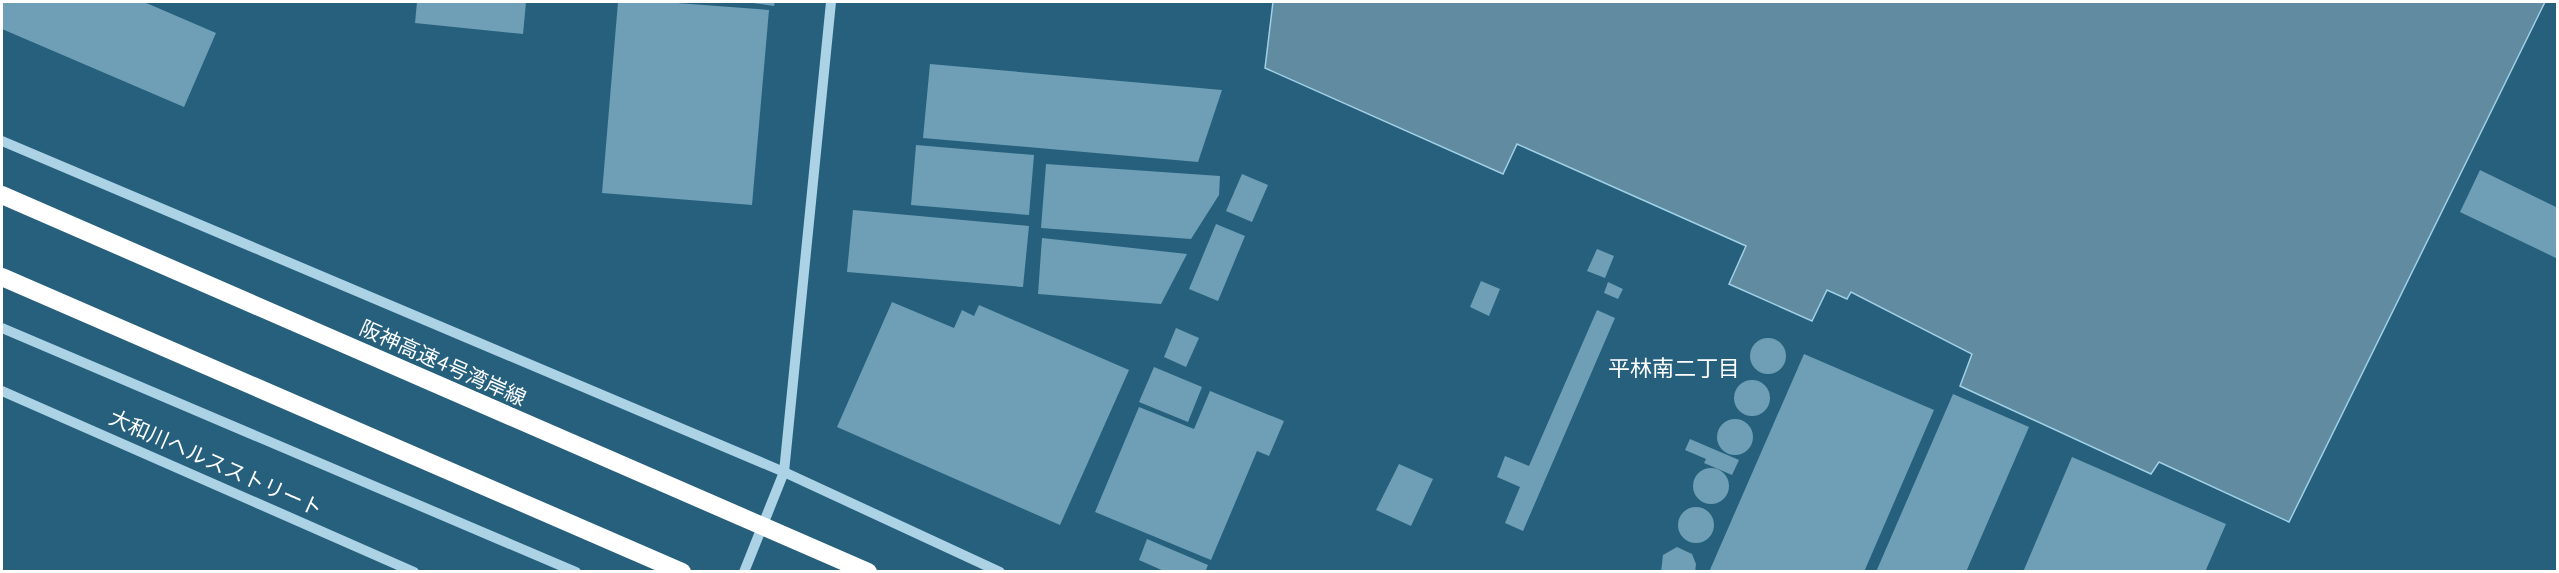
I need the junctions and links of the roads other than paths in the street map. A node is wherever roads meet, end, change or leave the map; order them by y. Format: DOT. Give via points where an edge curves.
graph roads {
  1 [pos="831,2"];
  2 [pos="2,141"];
  3 [pos="2,195"];
  4 [pos="2,277"];
  5 [pos="2,328"];
  6 [pos="2,391"];
  7 [pos="784,472"];
  8 [pos="414,572"];
  9 [pos="576,572"];
  10 [pos="682,572"];
  11 [pos="744,572"];
  12 [pos="868,572"];
  13 [pos="1000,572"];
  1 -- 7 [label="street"];
  2 -- 7 [label="street"];
  3 -- 12 [label="highway, 阪神高速4号湾岸線, bridge"];
  4 -- 10 [label="highway"];
  5 -- 9 [label="street"];
  6 -- 8 [label="street, 大和川ヘルスストリート"];
  7 -- 11 [label="street"];
  7 -- 13 [label="street"];
}
